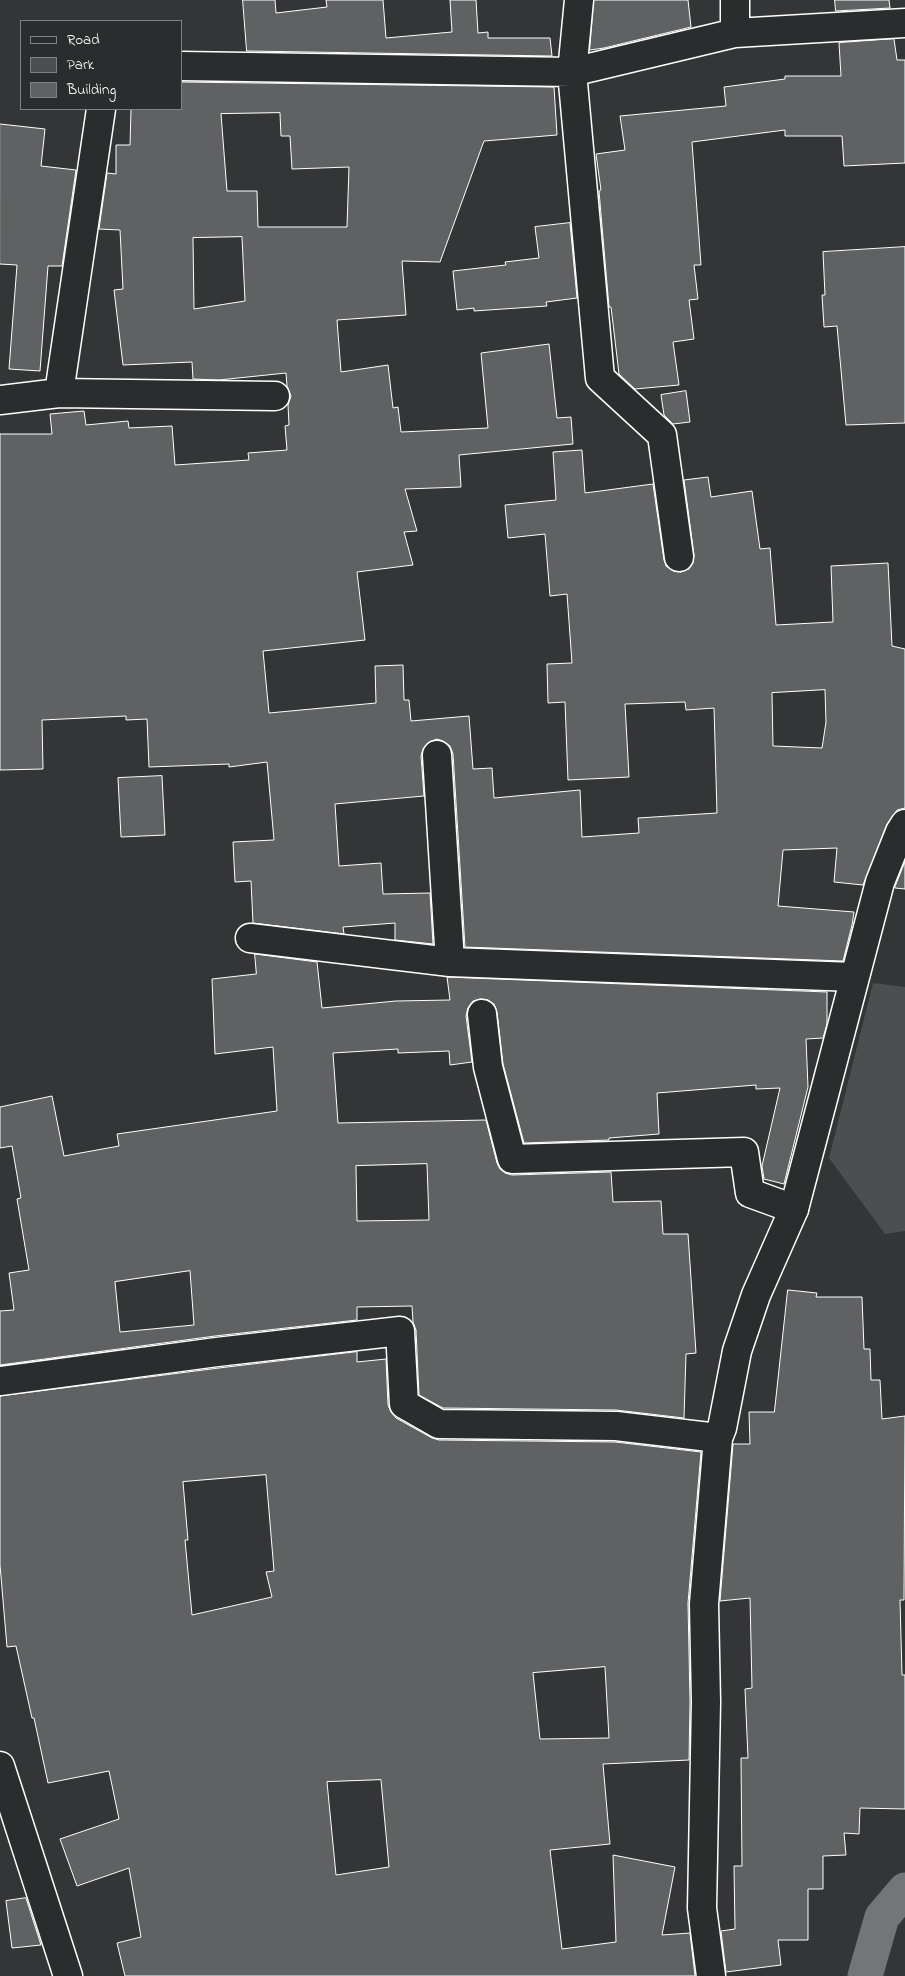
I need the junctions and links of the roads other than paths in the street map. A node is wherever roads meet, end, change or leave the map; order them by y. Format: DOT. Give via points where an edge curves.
graph roads {
  1 [pos="579,0"];
  2 [pos="735,0"];
  3 [pos="905,22"];
  4 [pos="735,33"];
  5 [pos="182,66"];
  6 [pos="572,72"];
  7 [pos="101,110"];
  8 [pos="59,392"];
  9 [pos="275,396"];
  10 [pos="0,400"];
  11 [pos="679,557"];
  12 [pos="437,755"];
  13 [pos="905,824"];
  14 [pos="250,938"];
  15 [pos="450,962"];
  16 [pos="854,977"];
  17 [pos="482,1014"];
  18 [pos="794,1209"];
  19 [pos="0,1381"];
  20 [pos="718,1438"];
  21 [pos="0,1766"];
  22 [pos="68,1976"];
  23 [pos="711,1976"];
  1 -- 6 [label="street"];
  2 -- 4 [label="street"];
  3 -- 4 [label="street"];
  4 -- 6 [label="street"];
  5 -- 6 [label="street"];
  6 -- 11 [label="street" via="600,378 662,435"];
  7 -- 8 [label="street"];
  8 -- 9 [label="street"];
  8 -- 10 [label="street"];
  12 -- 15 [label="street"];
  13 -- 16 [label="street" via="880,882"];
  14 -- 15 [label="street"];
  15 -- 16 [label="street"];
  16 -- 18 [label="street"];
  17 -- 18 [label="street" via="488,1067 512,1158 744,1152 750,1193"];
  18 -- 20 [label="street" via="756,1295 738,1350"];
  19 -- 20 [label="street" via="400,1331 404,1404 439,1424 616,1426"];
  20 -- 23 [label="street" via="704,1604 706,1702 702,1908"];
  21 -- 22 [label="street"];
}
